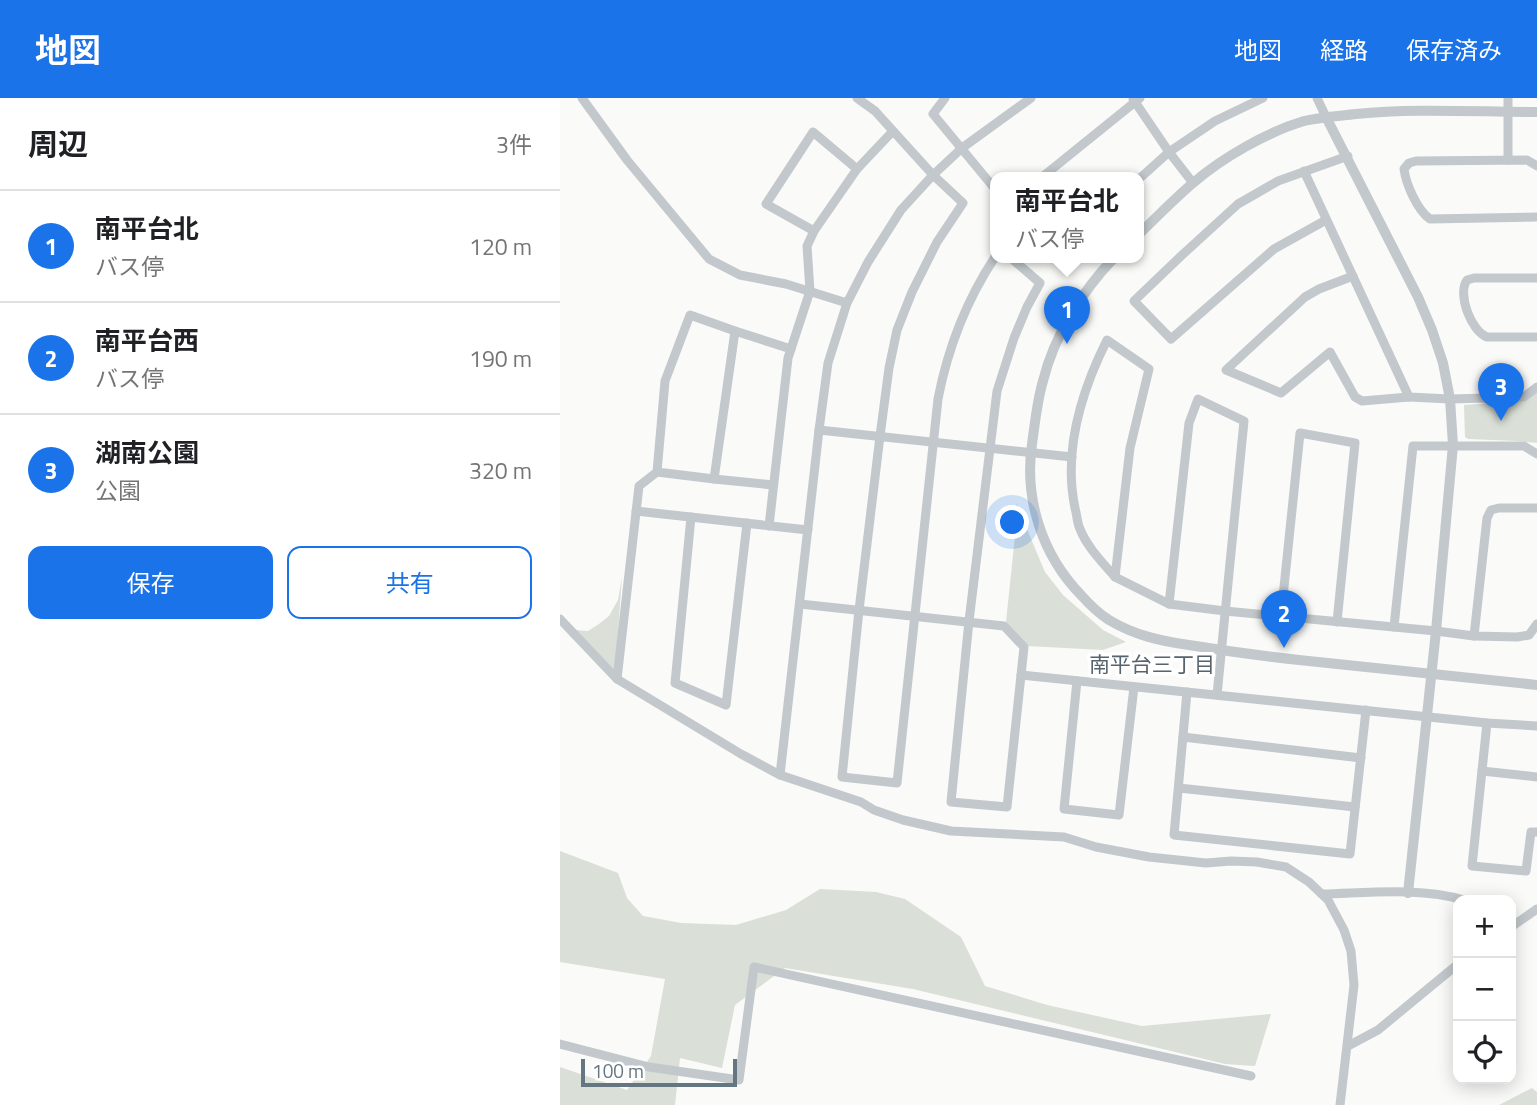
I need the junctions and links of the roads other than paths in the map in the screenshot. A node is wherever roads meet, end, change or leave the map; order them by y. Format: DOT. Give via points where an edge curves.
graph roads {
  1 [pos="582,98"];
  2 [pos="857,98"];
  3 [pos="945,98"];
  4 [pos="1031,98"];
  5 [pos="1263,98"];
  6 [pos="1317,98"];
  7 [pos="1508,98"];
  8 [pos="1135,99"];
  9 [pos="1508,112"];
  10 [pos="1537,112"];
  11 [pos="1326,117"];
  12 [pos="893,131"];
  13 [pos="962,148"];
  14 [pos="1168,152"];
  15 [pos="1348,156"];
  16 [pos="1508,160"];
  17 [pos="1537,166"];
  18 [pos="858,169"];
  19 [pos="1304,171"];
  20 [pos="1048,172"];
  21 [pos="1144,174"];
  22 [pos="933,175"];
  23 [pos="990,183"];
  24 [pos="1193,183"];
  25 [pos="1537,217"];
  26 [pos="1326,220"];
  27 [pos="1144,229"];
  28 [pos="814,232"];
  29 [pos="991,263"];
  30 [pos="1017,263"];
  31 [pos="1110,263"];
  32 [pos="1353,276"];
  33 [pos="1537,278"];
  34 [pos="810,291"];
  35 [pos="847,303"];
  36 [pos="735,331"];
  37 [pos="1537,337"];
  38 [pos="791,349"];
  39 [pos="1537,387"];
  40 [pos="1409,397"];
  41 [pos="1450,399"];
  42 [pos="819,430"];
  43 [pos="880,436"];
  44 [pos="934,442"];
  45 [pos="1453,445"];
  46 [pos="990,448"];
  47 [pos="1031,452"];
  48 [pos="1537,454"];
  49 [pos="1072,457"];
  50 [pos="657,472"];
  51 [pos="714,479"];
  52 [pos="773,485"];
  53 [pos="1537,508"];
  54 [pos="636,511"];
  55 [pos="691,517"];
  56 [pos="747,523"];
  57 [pos="769,526"];
  58 [pos="808,530"];
  59 [pos="1115,578"];
  60 [pos="800,604"];
  61 [pos="1169,604"];
  62 [pos="859,610"];
  63 [pos="1225,611"];
  64 [pos="914,616"];
  65 [pos="1281,616"];
  66 [pos="560,620"];
  67 [pos="969,621"];
  68 [pos="1337,622"];
  69 [pos="1537,624"];
  70 [pos="1394,627"];
  71 [pos="1436,631"];
  72 [pos="1474,636"];
  73 [pos="1222,651"];
  74 [pos="1431,674"];
  75 [pos="1021,675"];
  76 [pos="617,679"];
  77 [pos="1077,681"];
  78 [pos="1537,685"];
  79 [pos="1134,687"];
  80 [pos="1187,692"];
  81 [pos="1217,695"];
  82 [pos="1366,710"];
  83 [pos="1427,717"];
  84 [pos="1487,723"];
  85 [pos="1537,726"];
  86 [pos="1183,737"];
  87 [pos="1361,758"];
  88 [pos="1482,771"];
  89 [pos="780,775"];
  90 [pos="1537,777"];
  91 [pos="1179,788"];
  92 [pos="1355,807"];
  93 [pos="1537,832"];
  94 [pos="1408,892"];
  95 [pos="1322,894"];
  96 [pos="1453,897"];
  97 [pos="1537,909"];
  98 [pos="1516,916"];
  99 [pos="1524,917"];
  100 [pos="1516,923"];
  101 [pos="1453,968"];
  102 [pos="560,1044"];
  103 [pos="1348,1046"];
  104 [pos="1251,1076"];
  105 [pos="1340,1105"];
  1 -- 34 [label="street" via="709,259 740,275"];
  2 -- 12 [label="street"];
  3 -- 13 [label="street" via="933,114"];
  4 -- 13 [label="street"];
  5 -- 14 [label="street" via="1215,121"];
  6 -- 11 [label="street"];
  7 -- 9 [label="street"];
  8 -- 14 [label="street"];
  8 -- 20 [label="street"];
  9 -- 10 [label="street"];
  9 -- 11 [label="street" via="1372,112"];
  9 -- 16 [label="street"];
  11 -- 15 [label="street"];
  11 -- 24 [label="street" via="1276,132"];
  12 -- 18 [label="street"];
  12 -- 22 [label="street"];
  13 -- 22 [label="street"];
  13 -- 23 [label="street"];
  14 -- 21 [label="street"];
  14 -- 24 [label="street"];
  15 -- 19 [label="street"];
  15 -- 41 [label="street" via="1427,319"];
  16 -- 17 [label="street" via="1527,160"];
  16 -- 25 [label="street" via="1416,161 1404,169 1405,178 1422,214 1430,219"];
  18 -- 28 [label="street"];
  18 -- 28 [label="street" via="813,132 766,204"];
  19 -- 26 [label="street"];
  19 -- 26 [label="street" via="1238,204 1135,301 1171,339 1274,249"];
  22 -- 35 [label="street" via="901,210"];
  22 -- 43 [label="street" via="963,202 937,242 897,330"];
  24 -- 27 [label="street"];
  26 -- 32 [label="street"];
  28 -- 34 [label="street" via="807,246"];
  29 -- 44 [label="street" via="962,317 945,364"];
  30 -- 46 [label="street" via="1040,283 996,391"];
  31 -- 47 [label="street" via="1074,310 1050,358"];
  32 -- 40 [label="street"];
  32 -- 40 [label="street" via="1305,297 1226,370 1281,393 1330,352 1355,397 1362,401"];
  33 -- 37 [label="street" via="1474,278 1466,280 1462,296 1480,334"];
  34 -- 35 [label="street"];
  34 -- 38 [label="street"];
  35 -- 42 [label="street" via="828,363"];
  36 -- 38 [label="street"];
  36 -- 50 [label="street" via="690,315 666,381"];
  36 -- 51 [label="street"];
  38 -- 52 [label="street"];
  39 -- 41 [label="street" via="1524,397"];
  40 -- 41 [label="street"];
  41 -- 45 [label="street"];
  42 -- 43 [label="street"];
  42 -- 58 [label="street"];
  43 -- 44 [label="street"];
  43 -- 62 [label="street"];
  44 -- 46 [label="street"];
  44 -- 64 [label="street"];
  45 -- 48 [label="street" via="1524,446"];
  45 -- 70 [label="street" via="1413,446"];
  45 -- 71 [label="street"];
  46 -- 47 [label="street"];
  46 -- 67 [label="street"];
  47 -- 49 [label="street"];
  47 -- 73 [label="street" via="1037,519 1058,567 1072,586 1106,618 1135,632"];
  49 -- 59 [label="street" via="1071,488 1080,530"];
  49 -- 59 [label="street" via="1080,405 1107,340 1149,369 1130,448"];
  50 -- 51 [label="street"];
  50 -- 54 [label="street" via="639,486"];
  51 -- 52 [label="street"];
  52 -- 57 [label="street"];
  53 -- 72 [label="street" via="1499,508 1491,510 1487,518"];
  54 -- 55 [label="street"];
  54 -- 76 [label="street"];
  55 -- 56 [label="street"];
  55 -- 56 [label="street" via="675,683 726,705"];
  56 -- 57 [label="street"];
  57 -- 58 [label="street"];
  58 -- 60 [label="street"];
  59 -- 61 [label="street"];
  60 -- 62 [label="street"];
  60 -- 89 [label="street"];
  61 -- 63 [label="street"];
  61 -- 63 [label="street" via="1189,423 1198,398 1244,421"];
  62 -- 64 [label="street"];
  62 -- 64 [label="street" via="842,777 897,783"];
  63 -- 65 [label="street"];
  63 -- 73 [label="street"];
  64 -- 67 [label="street"];
  65 -- 68 [label="street"];
  65 -- 68 [label="street" via="1300,433 1355,443"];
  66 -- 76 [label="street"];
  67 -- 75 [label="street" via="1004,626 1024,647"];
  67 -- 75 [label="street" via="951,802 1007,807"];
  68 -- 70 [label="street"];
  69 -- 72 [label="street" via="1529,635"];
  70 -- 71 [label="street"];
  71 -- 72 [label="street"];
  71 -- 74 [label="street"];
  73 -- 74 [label="street"];
  73 -- 81 [label="street"];
  74 -- 78 [label="street"];
  74 -- 83 [label="street"];
  75 -- 77 [label="street"];
  76 -- 89 [label="street"];
  77 -- 79 [label="street"];
  77 -- 79 [label="street" via="1064,809 1119,816"];
  79 -- 80 [label="street"];
  80 -- 81 [label="street"];
  80 -- 86 [label="street"];
  81 -- 82 [label="street"];
  82 -- 83 [label="street"];
  82 -- 87 [label="street"];
  83 -- 84 [label="street"];
  83 -- 94 [label="street"];
  84 -- 85 [label="street"];
  84 -- 88 [label="street"];
  86 -- 87 [label="street"];
  86 -- 91 [label="street"];
  87 -- 92 [label="street"];
  88 -- 90 [label="street"];
  88 -- 93 [label="street" via="1472,866 1526,871 1531,832"];
  89 -- 95 [label="street" via="903,820 951,831 1064,836 1149,857 1286,867"];
  91 -- 92 [label="street"];
  91 -- 92 [label="street" via="1174,835 1188,837 1350,854"];
  94 -- 95 [label="street"];
  94 -- 96 [label="street"];
  95 -- 103 [label="street" via="1351,951 1354,985"];
  97 -- 99 [label="street"];
  98 -- 99 [label="street"];
  99 -- 100 [label="street"];
  101 -- 103 [label="street" via="1378,1030"];
  102 -- 104 [label="street" via="649,1067 739,1080 754,967"];
  103 -- 105 [label="street"];
}
